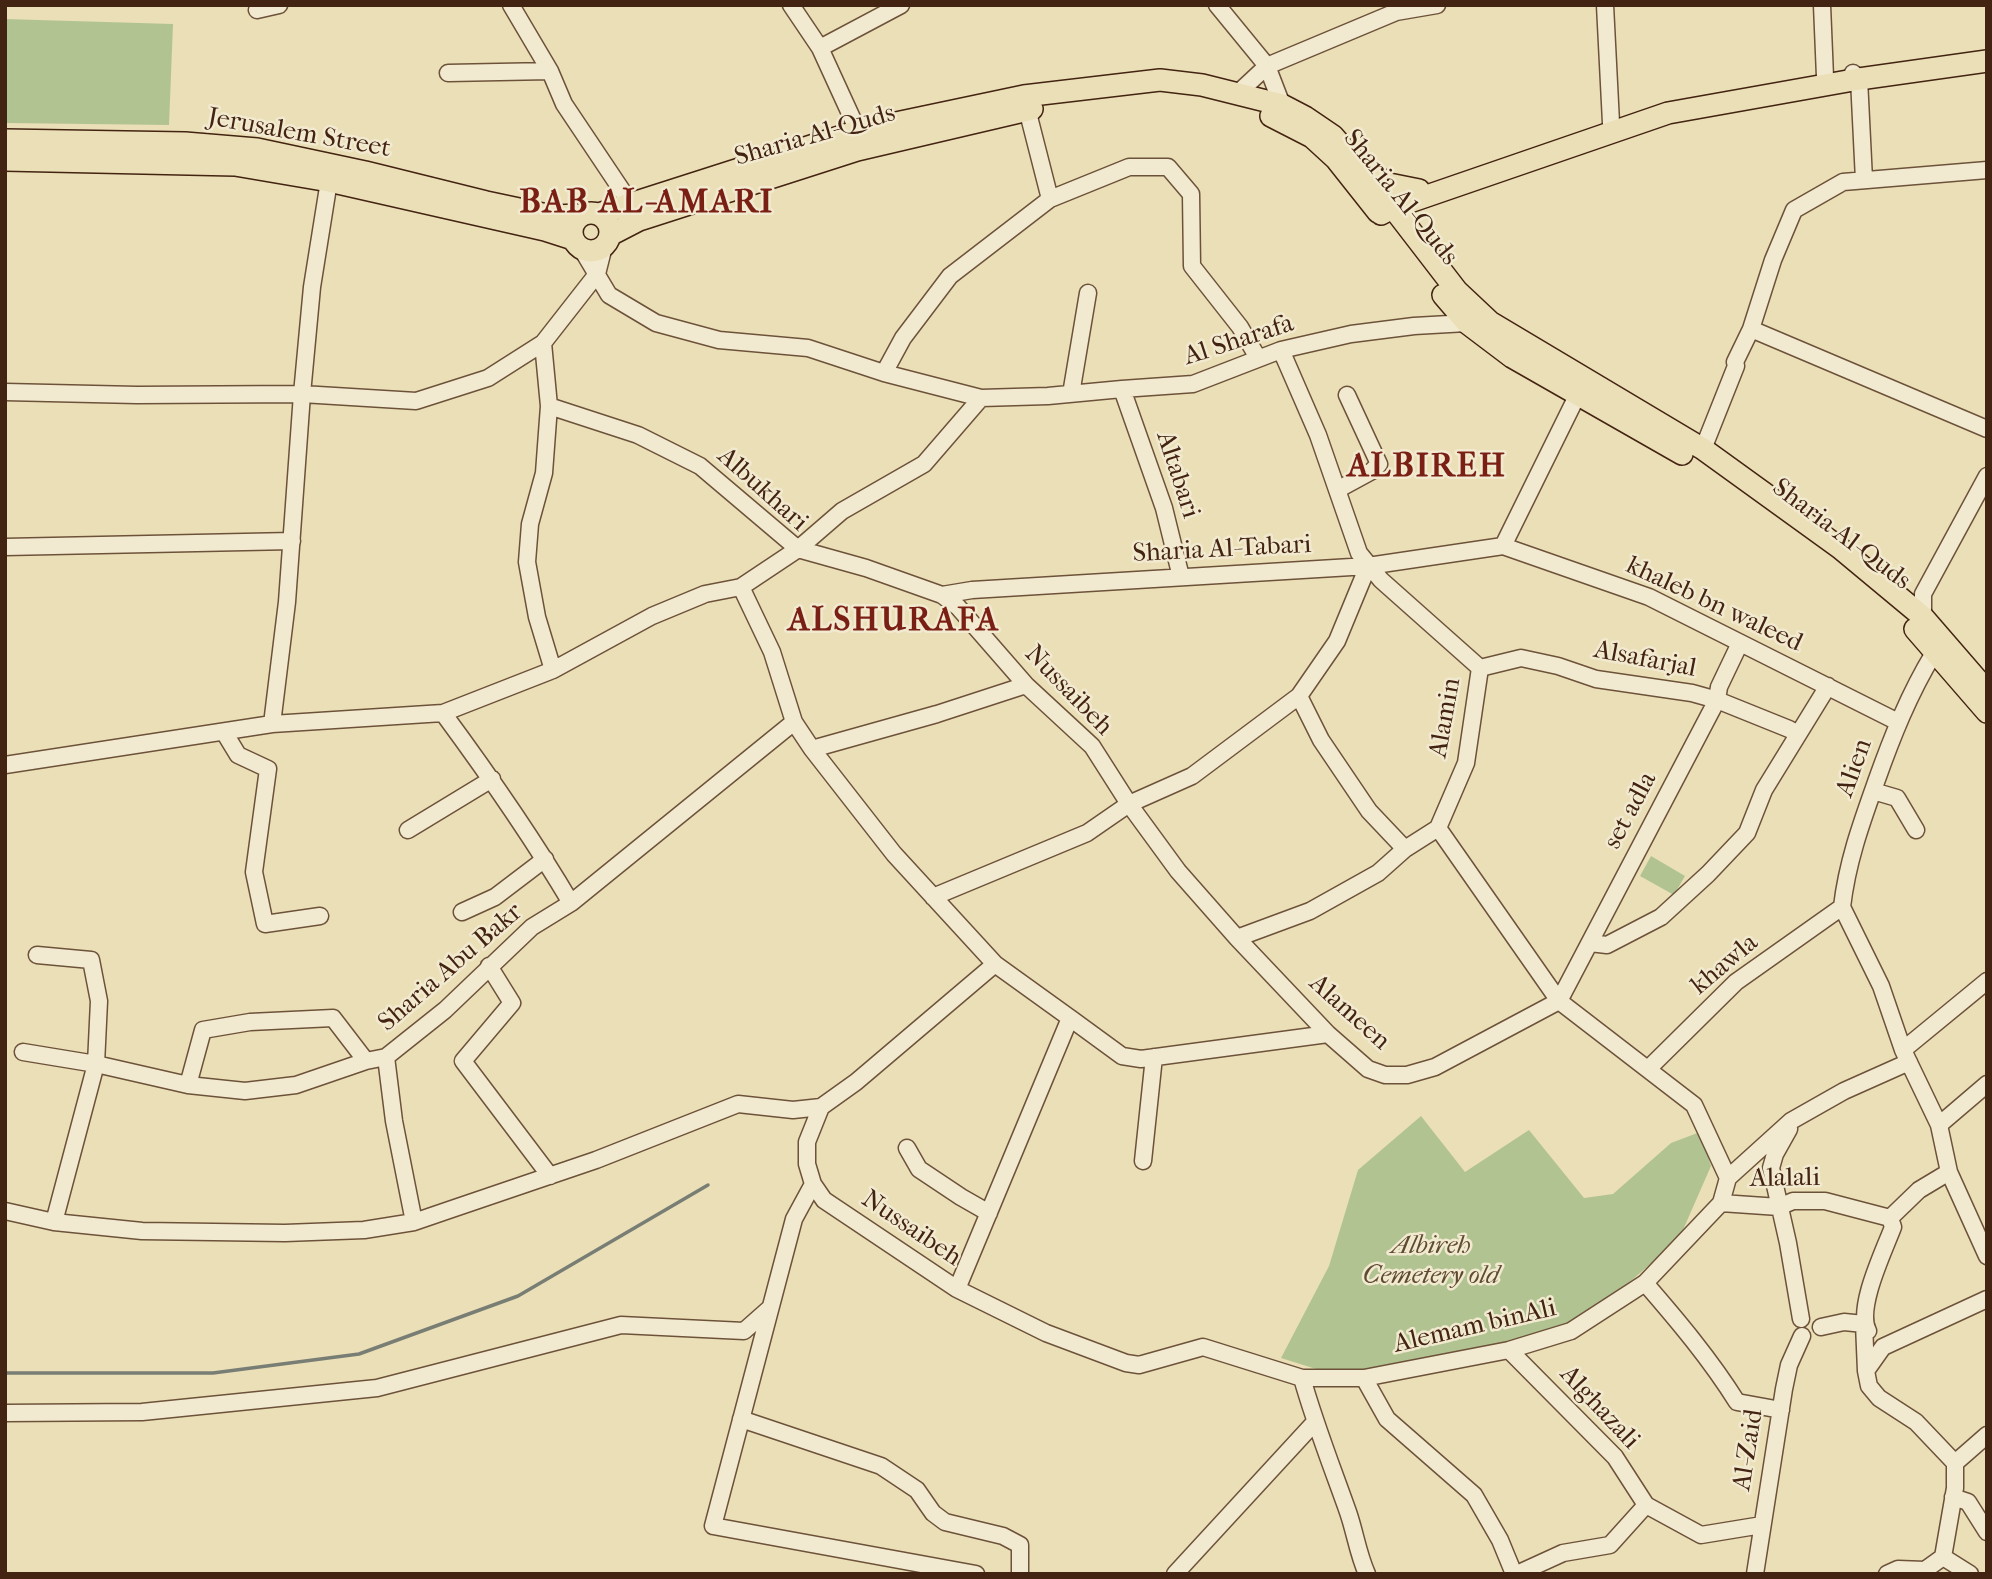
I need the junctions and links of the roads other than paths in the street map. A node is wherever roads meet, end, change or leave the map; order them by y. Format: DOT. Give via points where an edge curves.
graph roads {
  1 [pos="279,5"];
  2 [pos="511,5"];
  3 [pos="791,5"];
  4 [pos="901,5"];
  5 [pos="1217,5"];
  6 [pos="1437,5"];
  7 [pos="1605,5"];
  8 [pos="1822,5"];
  9 [pos="257,10"];
  10 [pos="820,48"];
  11 [pos="1987,53"];
  12 [pos="1987,61"];
  13 [pos="1267,66"];
  14 [pos="550,72"];
  15 [pos="448,73"];
  16 [pos="1856,76"];
  17 [pos="1827,81"];
  18 [pos="1237,94"];
  19 [pos="1025,103"];
  20 [pos="1282,105"];
  21 [pos="1614,127"];
  22 [pos="858,131"];
  23 [pos="5,140"];
  24 [pos="5,160"];
  25 [pos="1360,167"];
  26 [pos="1987,170"];
  27 [pos="1864,180"];
  28 [pos="329,181"];
  29 [pos="1420,194"];
  30 [pos="1050,200"];
  31 [pos="631,204"];
  32 [pos="1386,211"];
  33 [pos="589,215"];
  34 [pos="1410,233"];
  35 [pos="607,241"];
  36 [pos="577,244"];
  37 [pos="597,274"];
  38 [pos="1088,293"];
  39 [pos="1447,300"];
  40 [pos="1467,323"];
  41 [pos="1413,326"];
  42 [pos="1751,329"];
  43 [pos="543,343"];
  44 [pos="1281,350"];
  45 [pos="1258,358"];
  46 [pos="884,373"];
  47 [pos="1122,388"];
  48 [pos="5,392"];
  49 [pos="302,394"];
  50 [pos="1071,394"];
  51 [pos="1578,394"];
  52 [pos="1347,395"];
  53 [pos="981,398"];
  54 [pos="549,406"];
  55 [pos="1987,429"];
  56 [pos="1700,456"];
  57 [pos="1987,476"];
  58 [pos="1337,490"];
  59 [pos="292,541"];
  60 [pos="1503,546"];
  61 [pos="5,547"];
  62 [pos="798,549"];
  63 [pos="1368,566"];
  64 [pos="1181,577"];
  65 [pos="741,587"];
  66 [pos="942,595"];
  67 [pos="1913,597"];
  68 [pos="1740,643"];
  69 [pos="1938,647"];
  70 [pos="1480,668"];
  71 [pos="553,670"];
  72 [pos="1026,685"];
  73 [pos="1828,686"];
  74 [pos="1987,691"];
  75 [pos="1298,696"];
  76 [pos="1717,700"];
  77 [pos="1987,712"];
  78 [pos="443,713"];
  79 [pos="794,722"];
  80 [pos="1898,722"];
  81 [pos="272,724"];
  82 [pos="225,732"];
  83 [pos="1798,734"];
  84 [pos="811,749"];
  85 [pos="5,765"];
  86 [pos="492,779"];
  87 [pos="1873,791"];
  88 [pos="1129,804"];
  89 [pos="1438,828"];
  90 [pos="408,830"];
  91 [pos="1916,830"];
  92 [pos="1405,849"];
  93 [pos="545,859"];
  94 [pos="933,897"];
  95 [pos="571,903"];
  96 [pos="1842,908"];
  97 [pos="462,912"];
  98 [pos="320,916"];
  99 [pos="1237,938"];
  100 [pos="1590,943"];
  101 [pos="37,955"];
  102 [pos="995,964"];
  103 [pos="489,966"];
  104 [pos="1987,981"];
  105 [pos="1559,1000"];
  106 [pos="1070,1018"];
  107 [pos="1328,1034"];
  108 [pos="23,1052"];
  109 [pos="1906,1056"];
  110 [pos="386,1057"];
  111 [pos="1154,1057"];
  112 [pos="366,1061"];
  113 [pos="96,1064"];
  114 [pos="1648,1069"];
  115 [pos="1987,1084"];
  116 [pos="188,1085"];
  117 [pos="821,1107"];
  118 [pos="1791,1121"];
  119 [pos="1939,1125"];
  120 [pos="907,1148"];
  121 [pos="1143,1161"];
  122 [pos="1949,1172"];
  123 [pos="550,1176"];
  124 [pos="1728,1178"];
  125 [pos="813,1184"];
  126 [pos="1721,1203"];
  127 [pos="1779,1207"];
  128 [pos="5,1211"];
  129 [pos="989,1213"];
  130 [pos="1890,1218"];
  131 [pos="54,1222"];
  132 [pos="414,1222"];
  133 [pos="1987,1256"];
  134 [pos="1645,1283"];
  135 [pos="957,1289"];
  136 [pos="1987,1299"];
  137 [pos="770,1308"];
  138 [pos="1864,1324"];
  139 [pos="1801,1327"];
  140 [pos="1883,1347"];
  141 [pos="1509,1350"];
  142 [pos="1866,1371"];
  143 [pos="1303,1378"];
  144 [pos="1364,1378"];
  145 [pos="1780,1410"];
  146 [pos="5,1413"];
  147 [pos="741,1419"];
  148 [pos="1315,1422"];
  149 [pos="1987,1435"];
  150 [pos="1955,1463"];
  151 [pos="1953,1497"];
  152 [pos="1646,1505"];
  153 [pos="1762,1525"];
  154 [pos="1987,1532"];
  155 [pos="1943,1557"];
  156 [pos="1925,1572"];
  157 [pos="976,1574"];
  158 [pos="1020,1574"];
  159 [pos="1175,1574"];
  160 [pos="1367,1574"];
  161 [pos="1516,1574"];
  162 [pos="1755,1574"];
  163 [pos="1887,1574"];
  164 [pos="1970,1574"];
  1 -- 9 [label="street"];
  2 -- 14 [label="street"];
  3 -- 10 [label="street"];
  4 -- 10 [label="street"];
  5 -- 13 [label="street"];
  6 -- 13 [label="street" via="1396,12"];
  7 -- 21 [label="street"];
  8 -- 17 [label="street"];
  10 -- 22 [label="street"];
  11 -- 16 [label="main road"];
  12 -- 16 [label="main road"];
  13 -- 18 [label="street"];
  13 -- 20 [label="street"];
  14 -- 15 [label="street"];
  14 -- 31 [label="street" via="564,104"];
  16 -- 17 [label="main road"];
  16 -- 27 [label="street"];
  17 -- 21 [label="main road"];
  18 -- 19 [label="main road, Sharia Al-Quds" via="1160,80"];
  18 -- 20 [label="main road, Sharia Al-Quds"];
  19 -- 22 [label="main road, Sharia Al-Quds"];
  19 -- 30 [label="street"];
  19 -- 32 [label="main road, Sharia Al-Quds" via="1158,92 1228,103 1272,116 1312,137"];
  19 -- 35 [label="main road, Sharia Al-Quds" via="857,150 639,220"];
  20 -- 25 [label="main road, Sharia Al-Quds" via="1333,136"];
  21 -- 29 [label="main road"];
  22 -- 31 [label="main road, Sharia Al-Quds"];
  23 -- 33 [label="main road, Jerusalem Street" via="257,149 552,216"];
  24 -- 28 [label="main road, Jerusalem Street" via="235,165"];
  25 -- 29 [label="main road" via="1389,184"];
  25 -- 32 [label="main road, Sharia Al-Quds"];
  26 -- 27 [label="street"];
  27 -- 42 [label="street" via="1843,182 1794,210"];
  28 -- 36 [label="main road, Jerusalem Street" via="545,230"];
  28 -- 49 [label="street" via="312,287"];
  29 -- 32 [label="main road"];
  29 -- 34 [label="main road"];
  30 -- 45 [label="street" via="1129,167 1168,167 1191,194 1192,266"];
  30 -- 46 [label="street" via="950,275"];
  31 -- 33 [label="main road, Sharia Al-Quds"];
  32 -- 34 [label="main road, Sharia Al-Quds"];
  32 -- 39 [label="main road, Sharia Al-Quds"];
  33 -- 35 [label="main road" via="608,223"];
  33 -- 36 [label="main road" via="572,226"];
  34 -- 56 [label="main road, Sharia Al-Quds" via="1457,291 1490,322"];
  35 -- 36 [label="main road" via="593,251"];
  35 -- 37 [label="street"];
  36 -- 37 [label="street"];
  37 -- 43 [label="street"];
  37 -- 46 [label="street" via="609,295 656,323 719,340 808,348"];
  38 -- 50 [label="street"];
  39 -- 40 [label="main road, Sharia Al-Quds"];
  39 -- 41 [label="street" via="1449,309 1444,316"];
  40 -- 41 [label="street, Al Sharafa"];
  40 -- 51 [label="main road, Sharia Al-Quds" via="1512,358"];
  41 -- 44 [label="street, Al Sharafa"];
  42 -- 55 [label="street"];
  42 -- 56 [label="street"];
  43 -- 49 [label="street" via="488,378 416,401"];
  43 -- 54 [label="street"];
  44 -- 45 [label="street, Al Sharafa"];
  44 -- 58 [label="street, Alamin"];
  45 -- 47 [label="street, Al Sharafa" via="1193,384"];
  46 -- 53 [label="street"];
  47 -- 50 [label="street, Al Sharafa"];
  47 -- 64 [label="street, Altabari" via="1164,508"];
  48 -- 49 [label="street"];
  49 -- 59 [label="street"];
  50 -- 53 [label="street, Al Sharafa"];
  51 -- 56 [label="main road, Sharia Al-Quds"];
  51 -- 60 [label="street"];
  52 -- 58 [label="street" via="1379,464"];
  53 -- 62 [label="street" via="924,464 842,511"];
  54 -- 62 [label="street, Albukhari" via="638,435 700,466"];
  54 -- 71 [label="street" via="544,473 530,524 527,562"];
  56 -- 67 [label="main road, Sharia Al-Quds"];
  56 -- 69 [label="main road, Sharia Al-Quds"];
  57 -- 67 [label="street"];
  58 -- 63 [label="street, Alamin"];
  59 -- 61 [label="street"];
  59 -- 81 [label="street"];
  60 -- 63 [label="street, Sharia Al-Tabari"];
  60 -- 68 [label="street, khaleb bn waleed" via="1649,597"];
  62 -- 65 [label="street, Albukhari"];
  62 -- 66 [label="street, Nussaibeh"];
  63 -- 64 [label="street, Sharia Al-Tabari"];
  63 -- 70 [label="street, Alamin"];
  63 -- 75 [label="street" via="1336,640"];
  64 -- 66 [label="street, Sharia Al-Tabari"];
  65 -- 71 [label="street" via="705,594 652,616"];
  65 -- 79 [label="street" via="772,652"];
  66 -- 72 [label="street, Nussaibeh" via="958,607"];
  67 -- 69 [label="main road, Sharia Al-Quds"];
  68 -- 73 [label="street, khaleb bn waleed"];
  68 -- 76 [label="street, set adla"];
  69 -- 74 [label="main road, Sharia Al-Quds"];
  69 -- 77 [label="main road, Sharia Al-Quds"];
  69 -- 80 [label="street, Alien"];
  70 -- 76 [label="street, Alsafarjal" via="1521,658 1596,679 1692,692"];
  70 -- 89 [label="street, Alamin" via="1466,763"];
  71 -- 78 [label="street"];
  72 -- 84 [label="street"];
  72 -- 88 [label="street, Nussaibeh" via="1091,746"];
  73 -- 80 [label="street, khaleb bn waleed"];
  73 -- 83 [label="street"];
  75 -- 88 [label="street" via="1192,776"];
  75 -- 92 [label="street" via="1321,740 1369,811"];
  76 -- 83 [label="street, Alsafarjal"];
  76 -- 100 [label="street, set adla"];
  78 -- 81 [label="street"];
  78 -- 86 [label="street"];
  79 -- 84 [label="street"];
  79 -- 95 [label="street"];
  80 -- 87 [label="street, Alien"];
  81 -- 82 [label="street"];
  82 -- 85 [label="street"];
  82 -- 98 [label="street" via="238,755 268,769 254,872 265,924"];
  83 -- 100 [label="street" via="1763,790 1747,833 1708,874 1661,918 1607,945"];
  84 -- 94 [label="street"];
  86 -- 90 [label="street"];
  86 -- 93 [label="street"];
  87 -- 91 [label="street" via="1897,798"];
  87 -- 96 [label="street, Alien" via="1853,845"];
  88 -- 94 [label="street" via="1087,833"];
  88 -- 99 [label="street" via="1178,871"];
  89 -- 92 [label="street"];
  89 -- 105 [label="street"];
  92 -- 99 [label="street" via="1378,873 1310,911"];
  93 -- 95 [label="street"];
  93 -- 97 [label="street" via="495,897"];
  94 -- 102 [label="street"];
  95 -- 103 [label="street, Sharia Abu Bakr" via="532,927"];
  96 -- 109 [label="street" via="1881,986"];
  96 -- 114 [label="street, khawla" via="1736,982"];
  99 -- 107 [label="street, Alameen"];
  100 -- 105 [label="street, set adla"];
  101 -- 113 [label="street" via="91,960 99,1001"];
  102 -- 106 [label="street"];
  102 -- 117 [label="street"];
  103 -- 110 [label="street, Sharia Abu Bakr" via="445,1010"];
  103 -- 123 [label="street" via="512,1003 463,1061"];
  104 -- 109 [label="street"];
  105 -- 107 [label="street, Alameen" via="1435,1067 1407,1075 1368,1069"];
  105 -- 114 [label="street"];
  106 -- 111 [label="street" via="1122,1056"];
  106 -- 129 [label="street, Nussaibeh"];
  107 -- 111 [label="street"];
  108 -- 113 [label="street, Sharia Abu Bakr"];
  109 -- 118 [label="street"];
  109 -- 119 [label="street"];
  110 -- 112 [label="street, Sharia Abu Bakr"];
  110 -- 132 [label="street"];
  111 -- 121 [label="street"];
  112 -- 116 [label="street, Sharia Abu Bakr" via="296,1085 245,1091"];
  112 -- 116 [label="street" via="332,1018 250,1022 203,1030"];
  113 -- 116 [label="street, Sharia Abu Bakr"];
  113 -- 131 [label="street"];
  114 -- 124 [label="street" via="1694,1105"];
  115 -- 119 [label="street"];
  117 -- 123 [label="street" via="793,1110 738,1104"];
  117 -- 125 [label="street" via="807,1142"];
  118 -- 124 [label="street"];
  118 -- 127 [label="street" via="1771,1168"];
  119 -- 122 [label="street"];
  120 -- 129 [label="street" via="919,1169"];
  122 -- 130 [label="street" via="1919,1190"];
  122 -- 133 [label="street"];
  123 -- 132 [label="street"];
  124 -- 126 [label="street"];
  125 -- 135 [label="street, Nussaibeh" via="824,1200"];
  125 -- 137 [label="street" via="794,1219"];
  126 -- 127 [label="street, Alalali"];
  126 -- 134 [label="street, Alemam binAli"];
  127 -- 130 [label="street, Alalali" via="1793,1200 1825,1201"];
  127 -- 139 [label="street"];
  128 -- 131 [label="street"];
  129 -- 135 [label="street, Nussaibeh"];
  130 -- 138 [label="street" via="1893,1227 1870,1286"];
  131 -- 132 [label="street" via="142,1231 285,1233 364,1230"];
  134 -- 141 [label="street, Alemam binAli" via="1571,1331"];
  134 -- 145 [label="street" via="1720,1374 1737,1402"];
  135 -- 143 [label="street, Alemam binAli" via="1046,1333 1126,1363 1139,1365 1203,1347"];
  136 -- 140 [label="street"];
  137 -- 146 [label="street" via="744,1331 621,1325 377,1388 142,1412"];
  137 -- 147 [label="street"];
  138 -- 139 [label="street" via="1821,1327 1815,1317 1807,1316"];
  138 -- 140 [label="street" via="1873,1342"];
  138 -- 142 [label="street"];
  139 -- 145 [label="street, Al-Zaid"];
  140 -- 142 [label="street"];
  141 -- 144 [label="street, Alemam binAli"];
  141 -- 152 [label="street, Alghazali" via="1615,1457"];
  142 -- 150 [label="street" via="1869,1386 1879,1398 1916,1422"];
  143 -- 144 [label="street, Alemam binAli"];
  143 -- 148 [label="street"];
  144 -- 161 [label="street" via="1387,1419 1474,1495"];
  145 -- 153 [label="street, Al-Zaid"];
  147 -- 157 [label="street" via="713,1526"];
  147 -- 158 [label="street" via="881,1466 917,1490 945,1522 1003,1536 1020,1545"];
  148 -- 159 [label="street"];
  148 -- 160 [label="street"];
  149 -- 150 [label="street"];
  150 -- 151 [label="street"];
  151 -- 154 [label="street" via="1968,1502"];
  151 -- 155 [label="street"];
  152 -- 153 [label="street" via="1701,1535"];
  152 -- 161 [label="street" via="1611,1545 1563,1553"];
  153 -- 162 [label="street, Al-Zaid"];
  155 -- 156 [label="street"];
  155 -- 164 [label="street"];
  156 -- 163 [label="street" via="1898,1569"];
}
